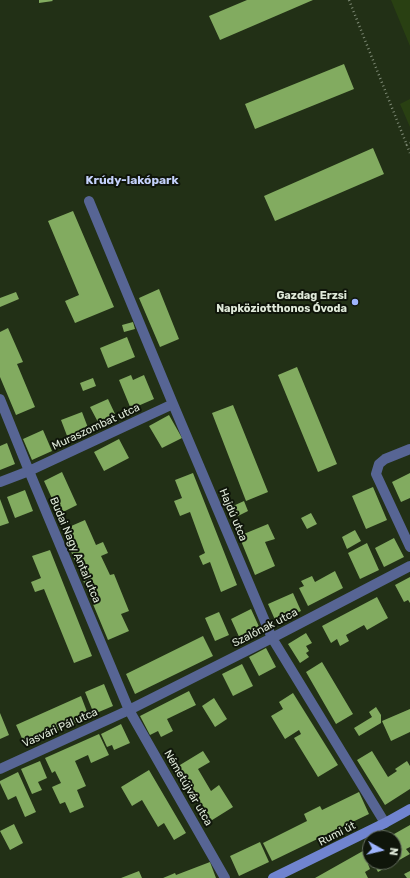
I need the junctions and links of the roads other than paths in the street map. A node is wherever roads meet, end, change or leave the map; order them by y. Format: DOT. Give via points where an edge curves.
graph roads {
  1 [pos="89,201"];
  2 [pos="0,399"];
  3 [pos="173,404"];
  4 [pos="410,449"];
  5 [pos="29,471"];
  6 [pos="0,482"];
  7 [pos="410,547"];
  8 [pos="410,566"];
  9 [pos="272,638"];
  10 [pos="130,710"];
  11 [pos="0,769"];
  12 [pos="410,809"];
  13 [pos="385,823"];
  14 [pos="225,878"];
  15 [pos="273,878"];
  1 -- 3 [label="street, Hajdú utca"];
  2 -- 5 [label="street, Budai Nagy Antal utca"];
  3 -- 5 [label="street, Muraszombat utca"];
  3 -- 9 [label="street, Hajdú utca"];
  4 -- 7 [label="street" via="385,459 379,464 376,474"];
  5 -- 6 [label="street, Muraszombat utca"];
  5 -- 10 [label="street, Budai Nagy Antal utca"];
  8 -- 9 [label="street, Szalónak utca"];
  9 -- 10 [label="street, Szalónak utca"];
  9 -- 13 [label="street, Hajdú utca"];
  10 -- 11 [label="street, Vasvári Pál utca"];
  10 -- 14 [label="street, Németújvár utca"];
  12 -- 13 [label="street, Rumi út"];
  13 -- 15 [label="street, Rumi út"];
}
